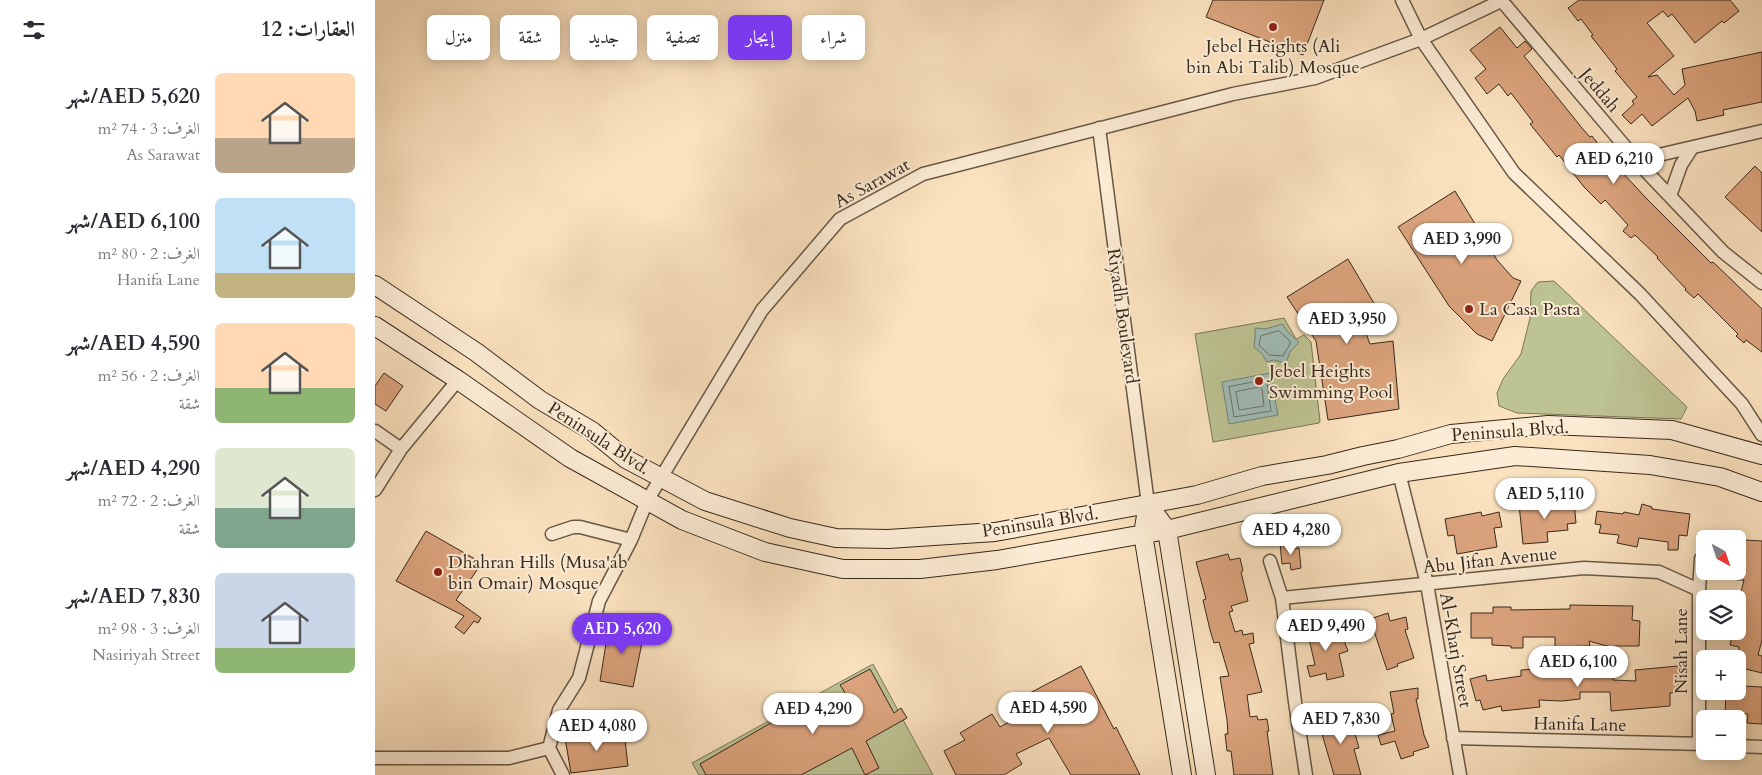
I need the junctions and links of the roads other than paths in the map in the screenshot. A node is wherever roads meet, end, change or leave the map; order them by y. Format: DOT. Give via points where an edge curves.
graph roads {
  1 [pos="1402,0"];
  2 [pos="1502,0"];
  3 [pos="1421,40"];
  4 [pos="1099,128"];
  5 [pos="1762,131"];
  6 [pos="1692,148"];
  7 [pos="1637,160"];
  8 [pos="1670,196"];
  9 [pos="1762,284"];
  10 [pos="375,286"];
  11 [pos="375,326"];
  12 [pos="458,380"];
  13 [pos="375,431"];
  14 [pos="1762,435"];
  15 [pos="401,448"];
  16 [pos="1762,455"];
  17 [pos="1399,473"];
  18 [pos="662,477"];
  19 [pos="375,490"];
  20 [pos="1762,492"];
  21 [pos="647,501"];
  22 [pos="1148,504"];
  23 [pos="1167,530"];
  24 [pos="552,534"];
  25 [pos="1143,534"];
  26 [pos="631,540"];
  27 [pos="1270,561"];
  28 [pos="1700,580"];
  29 [pos="1427,584"];
  30 [pos="1699,590"];
  31 [pos="1282,598"];
  32 [pos="1700,640"];
  33 [pos="1701,710"];
  34 [pos="1453,738"];
  35 [pos="1696,744"];
  36 [pos="1746,746"];
  37 [pos="1762,747"];
  38 [pos="549,748"];
  39 [pos="375,758"];
  40 [pos="563,775"];
  41 [pos="1182,775"];
  42 [pos="1206,775"];
  43 [pos="1306,775"];
  44 [pos="1460,775"];
  1 -- 3 [label="street"];
  2 -- 3 [label="street, As Sarawat"];
  2 -- 7 [label="street, Jeddah"];
  3 -- 4 [label="street, As Sarawat" via="1315,78 1233,94"];
  3 -- 14 [label="street" via="1514,173 1640,294 1742,404"];
  4 -- 18 [label="street, As Sarawat" via="923,174 840,218 762,310"];
  4 -- 22 [label="street, Riyadh Boulevard"];
  5 -- 6 [label="street"];
  6 -- 7 [label="street"];
  6 -- 8 [label="street" via="1681,165"];
  7 -- 8 [label="street, Jeddah"];
  8 -- 9 [label="street, Jeddah" via="1723,252"];
  10 -- 18 [label="main road, Peninsula Blvd." via="476,352 540,400 592,431 626,459"];
  11 -- 12 [label="main road, Peninsula Blvd."];
  12 -- 15 [label="street"];
  12 -- 21 [label="main road, Peninsula Blvd." via="570,458"];
  13 -- 15 [label="street"];
  15 -- 19 [label="street"];
  16 -- 22 [label="main road, Peninsula Blvd." via="1672,430 1548,425 1451,434 1399,449 1263,476 1197,495"];
  17 -- 20 [label="main road, Peninsula Blvd." via="1515,456 1650,465 1720,477"];
  17 -- 23 [label="main road, Peninsula Blvd."];
  17 -- 29 [label="street, Al-Kharj Street"];
  18 -- 21 [label="street, As Sarawat"];
  18 -- 22 [label="main road, Peninsula Blvd." via="705,501 790,528 836,538 888,539 995,532"];
  21 -- 25 [label="main road, Peninsula Blvd." via="682,520 765,552 843,569 920,569 997,560"];
  21 -- 26 [label="street, As Sarawat"];
  22 -- 23 [label="main road, Riyadh Boulevard"];
  22 -- 25 [label="main road, Riyadh Boulevard"];
  23 -- 25 [label="main road, Peninsula Blvd."];
  23 -- 42 [label="main road, Riyadh Boulevard"];
  24 -- 26 [label="street" via="580,527"];
  25 -- 41 [label="main road, Riyadh Boulevard"];
  26 -- 38 [label="street, As Sarawat" via="599,601 579,678 559,710"];
  27 -- 31 [label="street"];
  28 -- 30 [label="street, Nisah Lane"];
  29 -- 30 [label="street, Abu Jifan Avenue" via="1584,568 1659,572"];
  29 -- 31 [label="street, Abu Jifan Avenue"];
  29 -- 34 [label="street, Al-Kharj Street"];
  31 -- 43 [label="street"];
  32 -- 33 [label="street, Nisah Lane"];
  34 -- 35 [label="street, Hanifa Lane"];
  34 -- 44 [label="street, Al-Kharj Street"];
  36 -- 37 [label="street"];
  38 -- 39 [label="street" via="509,758"];
  38 -- 40 [label="street"];
}
